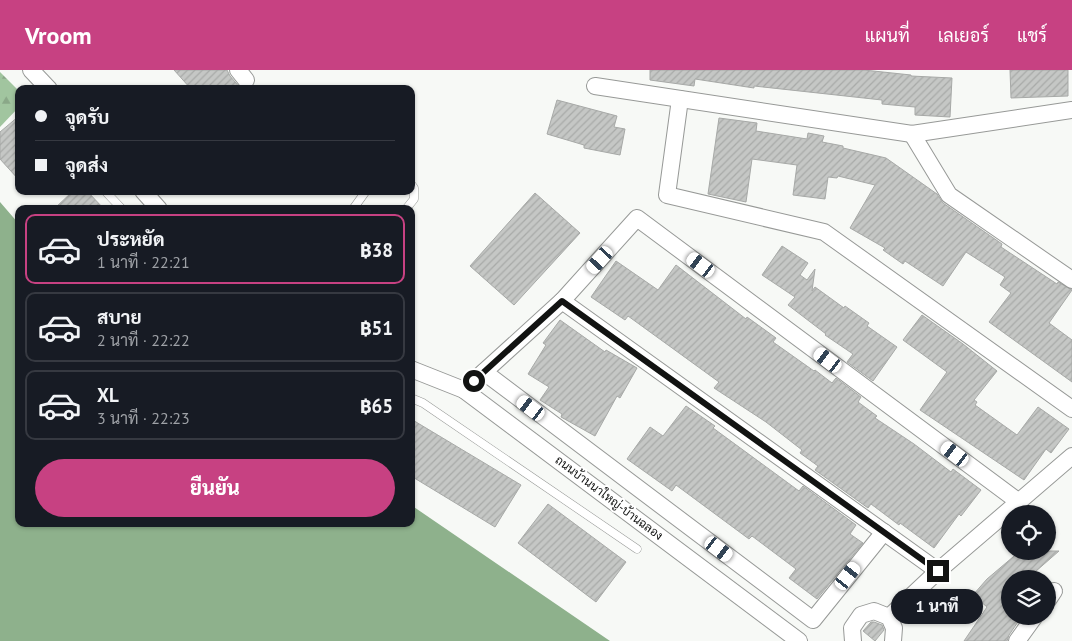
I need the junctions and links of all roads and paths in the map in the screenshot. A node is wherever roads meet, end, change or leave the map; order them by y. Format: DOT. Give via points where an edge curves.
graph roads {
  1 [pos="32,70"];
  2 [pos="45,85"];
  3 [pos="595,86"];
  4 [pos="680,99"];
  5 [pos="1072,110"];
  6 [pos="912,134"];
  7 [pos="109,195"];
  8 [pos="147,195"];
  9 [pos="118,205"];
  10 [pos="155,205"];
  11 [pos="1072,280"];
  12 [pos="562,301"];
  13 [pos="415,371"];
  14 [pos="484,372"];
  15 [pos="464,390"];
  16 [pos="415,400"];
  17 [pos="1072,410"];
  18 [pos="1072,456"];
  19 [pos="1019,502"];
  20 [pos="884,532"];
  21 [pos="637,549"];
  22 [pos="938,571"];
  23 [pos="890,617"];
  24 [pos="1029,625"];
  25 [pos="799,641"];
  26 [pos="853,641"];
  27 [pos="893,641"];
  28 [pos="1017,641"];
  1 -- 2 [label="street"];
  3 -- 4 [label="street"];
  4 -- 6 [label="street"];
  4 -- 17 [label="street" via="667,195 824,232"];
  5 -- 6 [label="street"];
  6 -- 11 [label="street" via="949,195"];
  7 -- 9 [label="lane"];
  8 -- 10 [label="street"];
  12 -- 14 [label="street"];
  12 -- 19 [label="street" via="637,218"];
  12 -- 20 [label="street"];
  13 -- 15 [label="street, ถนนบ้านนาใหญ่-บ้านฉลอง"];
  14 -- 15 [label="street"];
  14 -- 20 [label="street" via="813,620"];
  15 -- 25 [label="street, ถนนบ้านนาใหญ่-บ้านฉลอง"];
  16 -- 21 [label="lane"];
  18 -- 19 [label="street"];
  19 -- 22 [label="street"];
  20 -- 22 [label="street"];
  22 -- 23 [label="street"];
  23 -- 26 [label="street" via="874,611 861,615 852,628"];
  23 -- 27 [label="street" via="894,628"];
  24 -- 28 [label="street"];
}
